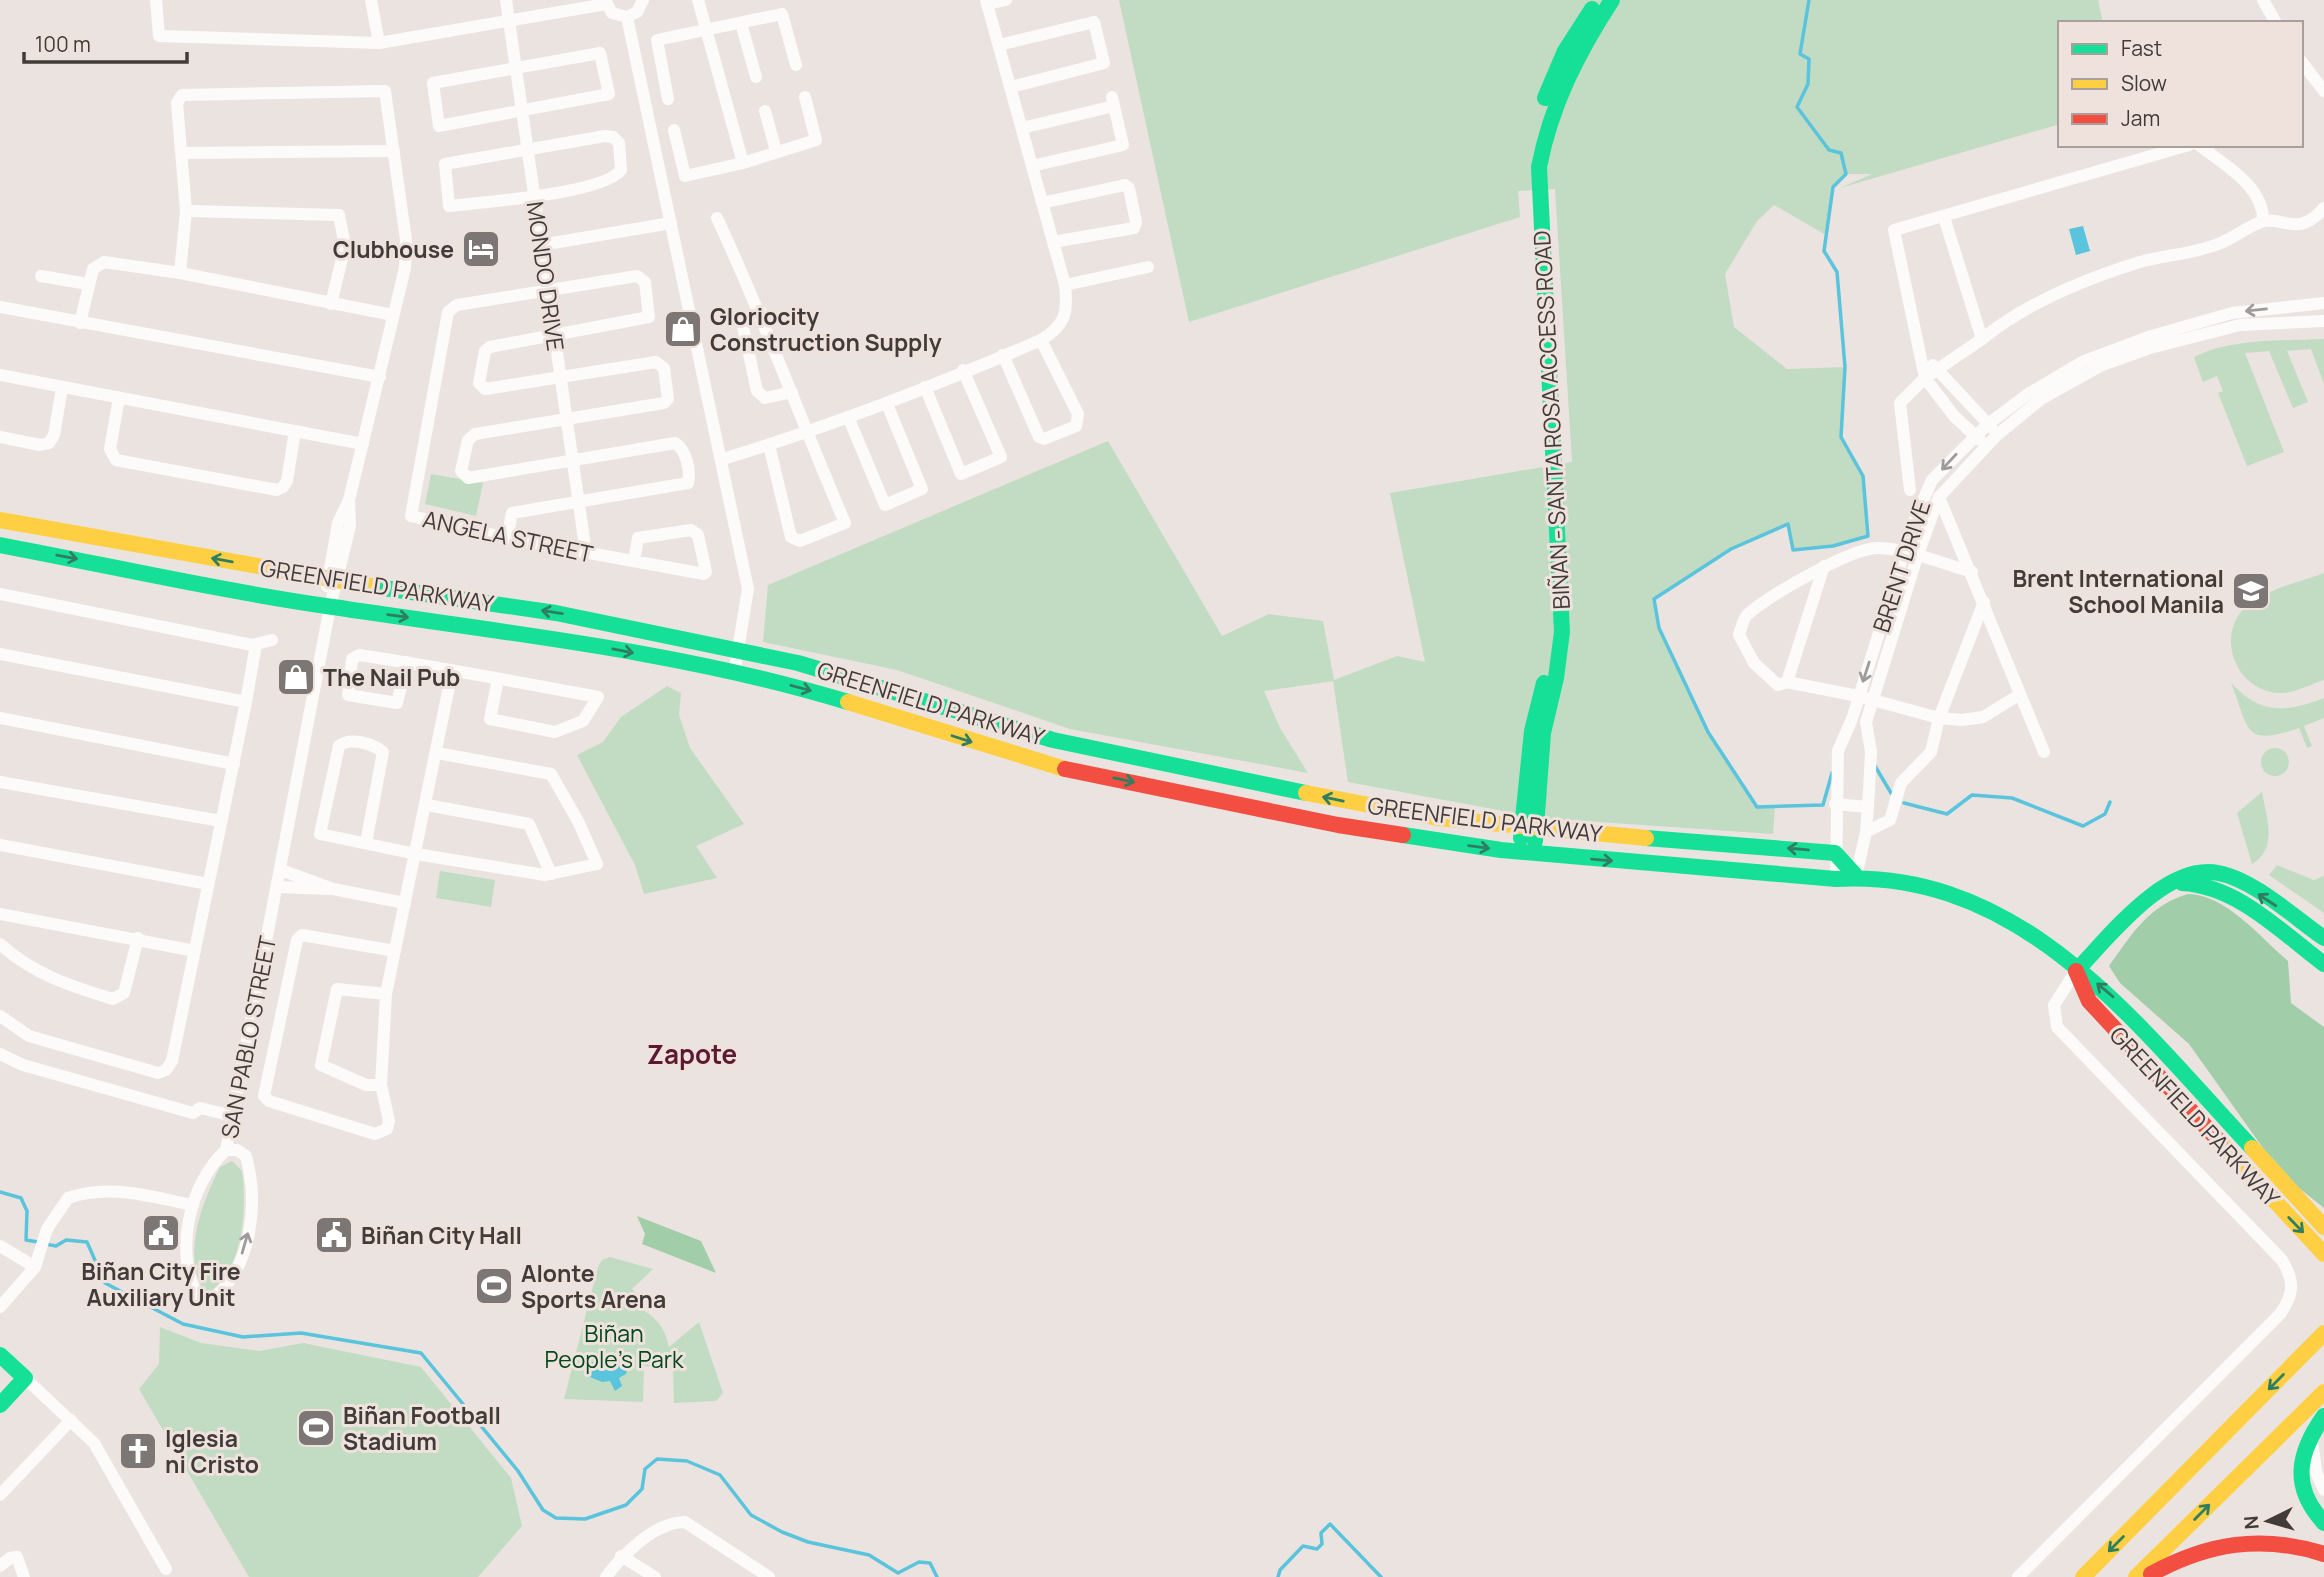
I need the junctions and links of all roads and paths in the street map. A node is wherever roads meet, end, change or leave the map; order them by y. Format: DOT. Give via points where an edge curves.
graph roads {
  1 [pos="156,0"];
  2 [pos="371,0"];
  3 [pos="506,0"];
  4 [pos="643,0"];
  5 [pos="698,0"];
  6 [pos="1006,0"];
  7 [pos="1598,0"];
  8 [pos="1612,0"];
  9 [pos="2263,0"];
  10 [pos="606,2"];
  11 [pos="987,2"];
  12 [pos="627,17"];
  13 [pos="509,21"];
  14 [pos="2275,21"];
  15 [pos="741,23"];
  16 [pos="704,30"];
  17 [pos="379,43"];
  18 [pos="999,45"];
  19 [pos="2303,64"];
  20 [pos="796,65"];
  21 [pos="515,70"];
  22 [pos="757,77"];
  23 [pos="1011,87"];
  24 [pos="2324,91"];
  25 [pos="805,97"];
  26 [pos="668,99"];
  27 [pos="521,110"];
  28 [pos="765,111"];
  29 [pos="1022,128"];
  30 [pos="674,130"];
  31 [pos="2182,147"];
  32 [pos="2202,147"];
  33 [pos="527,149"];
  34 [pos="394,151"];
  35 [pos="776,151"];
  36 [pos="182,153"];
  37 [pos="743,163"];
  38 [pos="1032,166"];
  39 [pos="1534,167"];
  40 [pos="534,197"];
  41 [pos="1042,203"];
  42 [pos="2324,208"];
  43 [pos="186,211"];
  44 [pos="1944,217"];
  45 [pos="717,218"];
  46 [pos="2263,221"];
  47 [pos="671,223"];
  48 [pos="1053,242"];
  49 [pos="541,246"];
  50 [pos="1148,267"];
  51 [pos="180,274"];
  52 [pos="41,276"];
  53 [pos="88,284"];
  54 [pos="1065,285"];
  55 [pos="547,290"];
  56 [pos="2324,303"];
  57 [pos="331,304"];
  58 [pos="2291,306"];
  59 [pos="0,307"];
  60 [pos="761,312"];
  61 [pos="393,315"];
  62 [pos="2324,321"];
  63 [pos="80,323"];
  64 [pos="2293,323"];
  65 [pos="554,335"];
  66 [pos="1982,339"];
  67 [pos="1041,340"];
  68 [pos="2149,342"];
  69 [pos="1003,355"];
  70 [pos="1921,358"];
  71 [pos="1939,368"];
  72 [pos="963,370"];
  73 [pos="0,375"];
  74 [pos="380,377"];
  75 [pos="1925,378"];
  76 [pos="561,379"];
  77 [pos="925,387"];
  78 [pos="62,388"];
  79 [pos="792,392"];
  80 [pos="119,398"];
  81 [pos="887,404"];
  82 [pos="567,419"];
  83 [pos="849,419"];
  84 [pos="1988,424"];
  85 [pos="295,431"];
  86 [pos="807,434"];
  87 [pos="1975,435"];
  88 [pos="1997,435"];
  89 [pos="0,437"];
  90 [pos="363,444"];
  91 [pos="769,445"];
  92 [pos="1985,446"];
  93 [pos="723,459"];
  94 [pos="574,462"];
  95 [pos="1910,490"];
  96 [pos="1939,497"];
  97 [pos="580,503"];
  98 [pos="0,520"];
  99 [pos="507,538"];
  100 [pos="0,545"];
  101 [pos="586,553"];
  102 [pos="1903,553"];
  103 [pos="1917,557"];
  104 [pos="634,561"];
  105 [pos="1824,566"];
  106 [pos="1972,572"];
  107 [pos="332,580"];
  108 [pos="0,594"];
  109 [pos="1984,603"];
  110 [pos="330,607"];
  111 [pos="272,640"];
  112 [pos="252,645"];
  113 [pos="739,650"];
  114 [pos="0,654"];
  115 [pos="407,662"];
  116 [pos="452,672"];
  117 [pos="734,674"];
  118 [pos="498,679"];
  119 [pos="1787,681"];
  120 [pos="905,695"];
  121 [pos="2019,695"];
  122 [pos="1858,696"];
  123 [pos="1872,699"];
  124 [pos="246,702"];
  125 [pos="898,717"];
  126 [pos="0,718"];
  127 [pos="1939,718"];
  128 [pos="2044,752"];
  129 [pos="437,754"];
  130 [pos="234,764"];
  131 [pos="0,782"];
  132 [pos="1835,804"];
  133 [pos="427,805"];
  134 [pos="1868,807"];
  135 [pos="221,821"];
  136 [pos="1528,828"];
  137 [pos="1866,832"];
  138 [pos="366,843"];
  139 [pos="1731,844"];
  140 [pos="0,845"];
  141 [pos="1527,853"];
  142 [pos="1835,853"];
  143 [pos="416,854"];
  144 [pos="281,870"];
  145 [pos="1750,872"];
  146 [pos="551,874"];
  147 [pos="1856,876"];
  148 [pos="1836,878"];
  149 [pos="208,884"];
  150 [pos="2168,885"];
  151 [pos="278,887"];
  152 [pos="332,889"];
  153 [pos="405,903"];
  154 [pos="0,914"];
  155 [pos="138,938"];
  156 [pos="2324,938"];
  157 [pos="0,944"];
  158 [pos="195,951"];
  159 [pos="395,951"];
  160 [pos="2324,964"];
  161 [pos="2077,971"];
  162 [pos="386,994"];
  163 [pos="0,1016"];
  164 [pos="0,1054"];
  165 [pos="381,1085"];
  166 [pos="233,1116"];
  167 [pos="226,1150"];
  168 [pos="193,1205"];
  169 [pos="2324,1227"];
  170 [pos="0,1246"];
  171 [pos="2324,1254"];
  172 [pos="37,1262"];
  173 [pos="0,1307"];
  174 [pos="2324,1334"];
  175 [pos="0,1354"];
  176 [pos="25,1378"];
  177 [pos="2324,1392"];
  178 [pos="0,1405"];
  179 [pos="2324,1416"];
  180 [pos="71,1420"];
  181 [pos="2312,1438"];
  182 [pos="2324,1490"];
  183 [pos="0,1495"];
  184 [pos="2324,1523"];
  185 [pos="2324,1554"];
  186 [pos="621,1556"];
  187 [pos="0,1566"];
  188 [pos="166,1569"];
  189 [pos="24,1577"];
  190 [pos="606,1577"];
  191 [pos="655,1577"];
  192 [pos="769,1577"];
  193 [pos="2018,1577"];
  194 [pos="2083,1577"];
  195 [pos="2136,1577"];
  196 [pos="2145,1577"];
  1 -- 17 [label="street" via="159,36"];
  2 -- 17 [label="street"];
  3 -- 13 [label="street, MONDO DRIVE"];
  4 -- 12 [label="street" via="637,12"];
  5 -- 16 [label="street"];
  6 -- 11 [label="street"];
  7 -- 39 [label="main road, BIÑAN - SANTA ROSA ACCESS ROAD" via="1553,77 1535,128"];
  8 -- 39 [label="main road, BIÑAN - SANTA ROSA ACCESS ROAD" via="1562,86"];
  9 -- 14 [label="street"];
  10 -- 12 [label="street" via="612,13"];
  10 -- 13 [label="street"];
  11 -- 18 [label="street"];
  12 -- 47 [label="street"];
  13 -- 17 [label="street"];
  13 -- 21 [label="street, MONDO DRIVE"];
  15 -- 16 [label="street"];
  15 -- 20 [label="street" via="782,14"];
  15 -- 22 [label="street"];
  16 -- 26 [label="street" via="657,40"];
  16 -- 37 [label="street"];
  18 -- 23 [label="street"];
  18 -- 23 [label="street" via="1094,22 1104,63"];
  19 -- 24 [label="street"];
  21 -- 27 [label="street, MONDO DRIVE"];
  21 -- 27 [label="street" via="433,83 439,126"];
  21 -- 27 [label="street" via="600,53 609,94"];
  23 -- 29 [label="street"];
  25 -- 35 [label="street" via="816,139"];
  27 -- 33 [label="street, MONDO DRIVE"];
  28 -- 35 [label="street"];
  29 -- 38 [label="street"];
  29 -- 38 [label="street" via="1113,101 1123,145"];
  30 -- 37 [label="street" via="685,176"];
  31 -- 44 [label="street"];
  32 -- 46 [label="street" via="2249,184 2263,208"];
  33 -- 40 [label="street, MONDO DRIVE"];
  33 -- 40 [label="street" via="445,164 449,206"];
  33 -- 40 [label="street" via="605,136 620,143 621,170 616,177"];
  34 -- 36 [label="street"];
  34 -- 36 [label="street, SAN PABLO STREET" via="385,91 182,95 177,103"];
  34 -- 61 [label="street, SAN PABLO STREET" via="406,240 405,268"];
  35 -- 37 [label="street"];
  36 -- 43 [label="street"];
  38 -- 41 [label="street"];
  39 -- 136 [label="main road, BIÑAN - SANTA ROSA ACCESS ROAD" via="1550,633 1545,682 1528,754"];
  40 -- 49 [label="street, MONDO DRIVE"];
  41 -- 48 [label="street"];
  41 -- 48 [label="street" via="1125,185 1129,188 1134,228"];
  42 -- 46 [label="street" via="2314,219 2290,225"];
  43 -- 51 [label="street"];
  43 -- 57 [label="street" via="339,215 345,246"];
  44 -- 66 [label="street"];
  44 -- 70 [label="street" via="1894,230"];
  45 -- 60 [label="street"];
  46 -- 66 [label="street" via="2217,245 2141,262 2043,300 2002,322"];
  47 -- 49 [label="street"];
  47 -- 93 [label="street"];
  48 -- 54 [label="street"];
  49 -- 55 [label="street, MONDO DRIVE"];
  50 -- 54 [label="street"];
  51 -- 53 [label="street" via="104,262 93,269"];
  51 -- 57 [label="street"];
  52 -- 53 [label="street"];
  53 -- 63 [label="street"];
  54 -- 67 [label="street" via="1065,316 1058,330"];
  55 -- 65 [label="street, MONDO DRIVE"];
  55 -- 65 [label="street" via="637,276 645,282 650,312 645,320"];
  55 -- 99 [label="street, ANGELA STREET" via="457,304 448,312 411,516"];
  56 -- 58 [label="street, BRENT DRIVE"];
  57 -- 61 [label="street"];
  58 -- 64 [label="street"];
  58 -- 68 [label="street, BRENT DRIVE, one-way" via="2232,313"];
  59 -- 63 [label="street"];
  60 -- 79 [label="street"];
  60 -- 79 [label="street" via="742,322 757,391 765,398"];
  61 -- 74 [label="street, SAN PABLO STREET"];
  62 -- 64 [label="street, BRENT DRIVE"];
  63 -- 74 [label="street"];
  64 -- 68 [label="street, BRENT DRIVE" via="2240,325"];
  65 -- 76 [label="street, MONDO DRIVE"];
  65 -- 76 [label="street" via="487,349 479,383 485,389"];
  66 -- 71 [label="street"];
  67 -- 69 [label="street"];
  67 -- 69 [label="street" via="1078,414 1076,426 1044,439 1039,437"];
  68 -- 84 [label="street, BRENT DRIVE" via="2084,361"];
  68 -- 88 [label="street, BRENT DRIVE" via="2051,393"];
  69 -- 72 [label="street"];
  70 -- 71 [label="street"];
  70 -- 75 [label="street"];
  71 -- 75 [label="street"];
  71 -- 84 [label="street"];
  72 -- 77 [label="street"];
  72 -- 77 [label="street" via="1001,457 961,474"];
  73 -- 78 [label="street"];
  74 -- 90 [label="street, SAN PABLO STREET"];
  75 -- 87 [label="street"];
  75 -- 95 [label="street" via="1900,403"];
  76 -- 82 [label="street, MONDO DRIVE"];
  76 -- 82 [label="street" via="656,362 664,368 670,393 664,403"];
  77 -- 81 [label="street"];
  78 -- 80 [label="street"];
  78 -- 89 [label="street" via="49,443"];
  79 -- 86 [label="street"];
  80 -- 85 [label="street"];
  80 -- 85 [label="street" via="110,449 116,460 276,490 287,481"];
  81 -- 83 [label="street"];
  81 -- 83 [label="street" via="922,489 885,505"];
  82 -- 94 [label="street, MONDO DRIVE"];
  82 -- 94 [label="street" via="470,436 461,471 467,478"];
  83 -- 86 [label="street"];
  84 -- 87 [label="street, BRENT DRIVE"];
  84 -- 88 [label="street"];
  85 -- 90 [label="street"];
  86 -- 91 [label="street"];
  86 -- 91 [label="street" via="845,523 800,541 791,537"];
  87 -- 92 [label="street"];
  87 -- 102 [label="street, BRENT DRIVE, one-way" via="1926,489"];
  88 -- 92 [label="street, BRENT DRIVE"];
  90 -- 107 [label="street, SAN PABLO STREET" via="349,500 351,523"];
  91 -- 93 [label="street"];
  92 -- 96 [label="street, BRENT DRIVE"];
  93 -- 113 [label="street" via="748,589"];
  94 -- 97 [label="street, MONDO DRIVE"];
  94 -- 97 [label="street" via="676,443 684,450 690,477 683,485"];
  96 -- 103 [label="street, BRENT DRIVE"];
  96 -- 106 [label="street"];
  97 -- 99 [label="street" via="512,513"];
  97 -- 101 [label="street, MONDO DRIVE"];
  107 -- 98 [label="main road, GREENFIELD PARKWAY, one-way"];
  99 -- 101 [label="street, ANGELA STREET"];
  100 -- 110 [label="main road, GREENFIELD PARKWAY, one-way"];
  101 -- 104 [label="street, ANGELA STREET"];
  102 -- 103 [label="street"];
  102 -- 105 [label="street" via="1877,548"];
  102 -- 122 [label="street, BRENT DRIVE, one-way"];
  103 -- 106 [label="street"];
  103 -- 123 [label="street, BRENT DRIVE"];
  104 -- 104 [label="street, ANGELA STREET" via="638,538 691,530 698,535 706,572"];
  105 -- 119 [label="street"];
  105 -- 119 [label="street" via="1745,616 1739,635 1754,663 1778,685"];
  106 -- 109 [label="street"];
  107 -- 110 [label="street, SAN PABLO STREET"];
  113 -- 107 [label="main road, GREENFIELD PARKWAY, one-way" via="556,613"];
  108 -- 112 [label="street"];
  109 -- 121 [label="street"];
  109 -- 127 [label="street"];
  110 -- 117 [label="main road, GREENFIELD PARKWAY, one-way" via="543,636"];
  110 -- 144 [label="street, SAN PABLO STREET"];
  111 -- 112 [label="street"];
  112 -- 124 [label="street" via="255,650"];
  113 -- 117 [label="street"];
  113 -- 120 [label="main road, GREENFIELD PARKWAY"];
  114 -- 124 [label="street"];
  115 -- 115 [label="street" via="397,703 351,697 346,692 355,656"];
  115 -- 116 [label="street"];
  116 -- 118 [label="street"];
  116 -- 129 [label="street"];
  117 -- 125 [label="main road, GREENFIELD PARKWAY, one-way" via="795,686"];
  118 -- 118 [label="street" via="585,694 598,696 583,721 555,732 490,719"];
  119 -- 122 [label="street"];
  120 -- 125 [label="main road"];
  136 -- 120 [label="main road, GREENFIELD PARKWAY, one-way" via="1342,801 1094,749"];
  121 -- 127 [label="street" via="1983,717"];
  121 -- 128 [label="street"];
  122 -- 123 [label="street"];
  122 -- 132 [label="street, BRENT DRIVE" via="1838,751"];
  123 -- 127 [label="street"];
  123 -- 134 [label="street, BRENT DRIVE" via="1866,722 1871,752"];
  124 -- 130 [label="street"];
  125 -- 141 [label="main road, GREENFIELD PARKWAY, one-way" via="1057,767 1338,825"];
  126 -- 130 [label="street"];
  127 -- 137 [label="street" via="1931,752 1901,783 1894,815"];
  129 -- 133 [label="street"];
  129 -- 146 [label="street" via="551,774 597,864"];
  130 -- 135 [label="street"];
  131 -- 135 [label="street"];
  132 -- 134 [label="street"];
  132 -- 142 [label="street, BRENT DRIVE"];
  133 -- 143 [label="street"];
  133 -- 146 [label="street" via="529,824"];
  134 -- 137 [label="street, BRENT DRIVE"];
  135 -- 149 [label="street"];
  136 -- 139 [label="main road, GREENFIELD PARKWAY"];
  136 -- 141 [label="main road, BIÑAN - SANTA ROSA ACCESS ROAD"];
  137 -- 147 [label="street, BRENT DRIVE"];
  138 -- 138 [label="street" via="383,752 344,741 339,746 320,834"];
  138 -- 143 [label="street"];
  142 -- 139 [label="main road, GREENFIELD PARKWAY, one-way"];
  139 -- 145 [label="main road"];
  140 -- 149 [label="street"];
  141 -- 145 [label="main road, GREENFIELD PARKWAY, one-way"];
  142 -- 147 [label="main road"];
  142 -- 148 [label="street, BRENT DRIVE"];
  143 -- 146 [label="street"];
  143 -- 153 [label="street"];
  144 -- 151 [label="street, SAN PABLO STREET"];
  144 -- 152 [label="street"];
  145 -- 148 [label="main road, GREENFIELD PARKWAY"];
  147 -- 148 [label="main road, GREENFIELD PARKWAY"];
  147 -- 161 [label="main road, GREENFIELD PARKWAY" via="1933,892 1998,914 2030,931"];
  149 -- 158 [label="street"];
  156 -- 150 [label="main road, one-way" via="2220,873 2193,874"];
  150 -- 160 [label="main road" via="2194,882 2222,893"];
  150 -- 161 [label="main road"];
  151 -- 152 [label="street"];
  151 -- 166 [label="street, SAN PABLO STREET"];
  152 -- 153 [label="street"];
  153 -- 159 [label="street"];
  154 -- 155 [label="street"];
  155 -- 157 [label="street" via="124,993 113,999 57,982 17,960"];
  155 -- 158 [label="street"];
  158 -- 163 [label="street" via="172,1061 158,1073 29,1036"];
  159 -- 162 [label="street"];
  159 -- 165 [label="street" via="302,935 297,940 264,1096 375,1134 383,1132 389,1121"];
  169 -- 161 [label="main road, GREENFIELD PARKWAY, one-way" via="2115,998"];
  161 -- 171 [label="main road, GREENFIELD PARKWAY, one-way" via="2089,1001"];
  161 -- 193 [label="street" via="2053,1005 2057,1027 2282,1261 2294,1287 2280,1314"];
  162 -- 165 [label="street"];
  162 -- 165 [label="street" via="337,989 321,1065 366,1085"];
  164 -- 166 [label="street" via="23,1065 193,1113 200,1108"];
  166 -- 167 [label="street, SAN PABLO STREET"];
  167 -- 168 [label="street, SAN PABLO STREET" via="214,1161"];
  168 -- 167 [label="street, SAN PABLO STREET, one-way" via="187,1247 190,1272 199,1299 211,1301 234,1276 246,1242 253,1182 246,1156"];
  168 -- 172 [label="street" via="116,1191 97,1190 68,1198 47,1229"];
  170 -- 172 [label="street"];
  172 -- 173 [label="street"];
  174 -- 194 [label="main road, one-way"];
  175 -- 176 [label="main road"];
  176 -- 178 [label="main road"];
  176 -- 180 [label="street"];
  195 -- 177 [label="main road, one-way"];
  179 -- 181 [label="main road"];
  180 -- 183 [label="street"];
  180 -- 188 [label="street" via="94,1443"];
  181 -- 182 [label="street"];
  181 -- 184 [label="main road" via="2301,1488"];
  185 -- 196 [label="main road" via="2280,1542 2232,1542 2182,1556"];
  186 -- 190 [label="street"];
  186 -- 191 [label="street"];
  186 -- 192 [label="street" via="673,1522 685,1522"];
  187 -- 189 [label="street" via="17,1557"];
}
